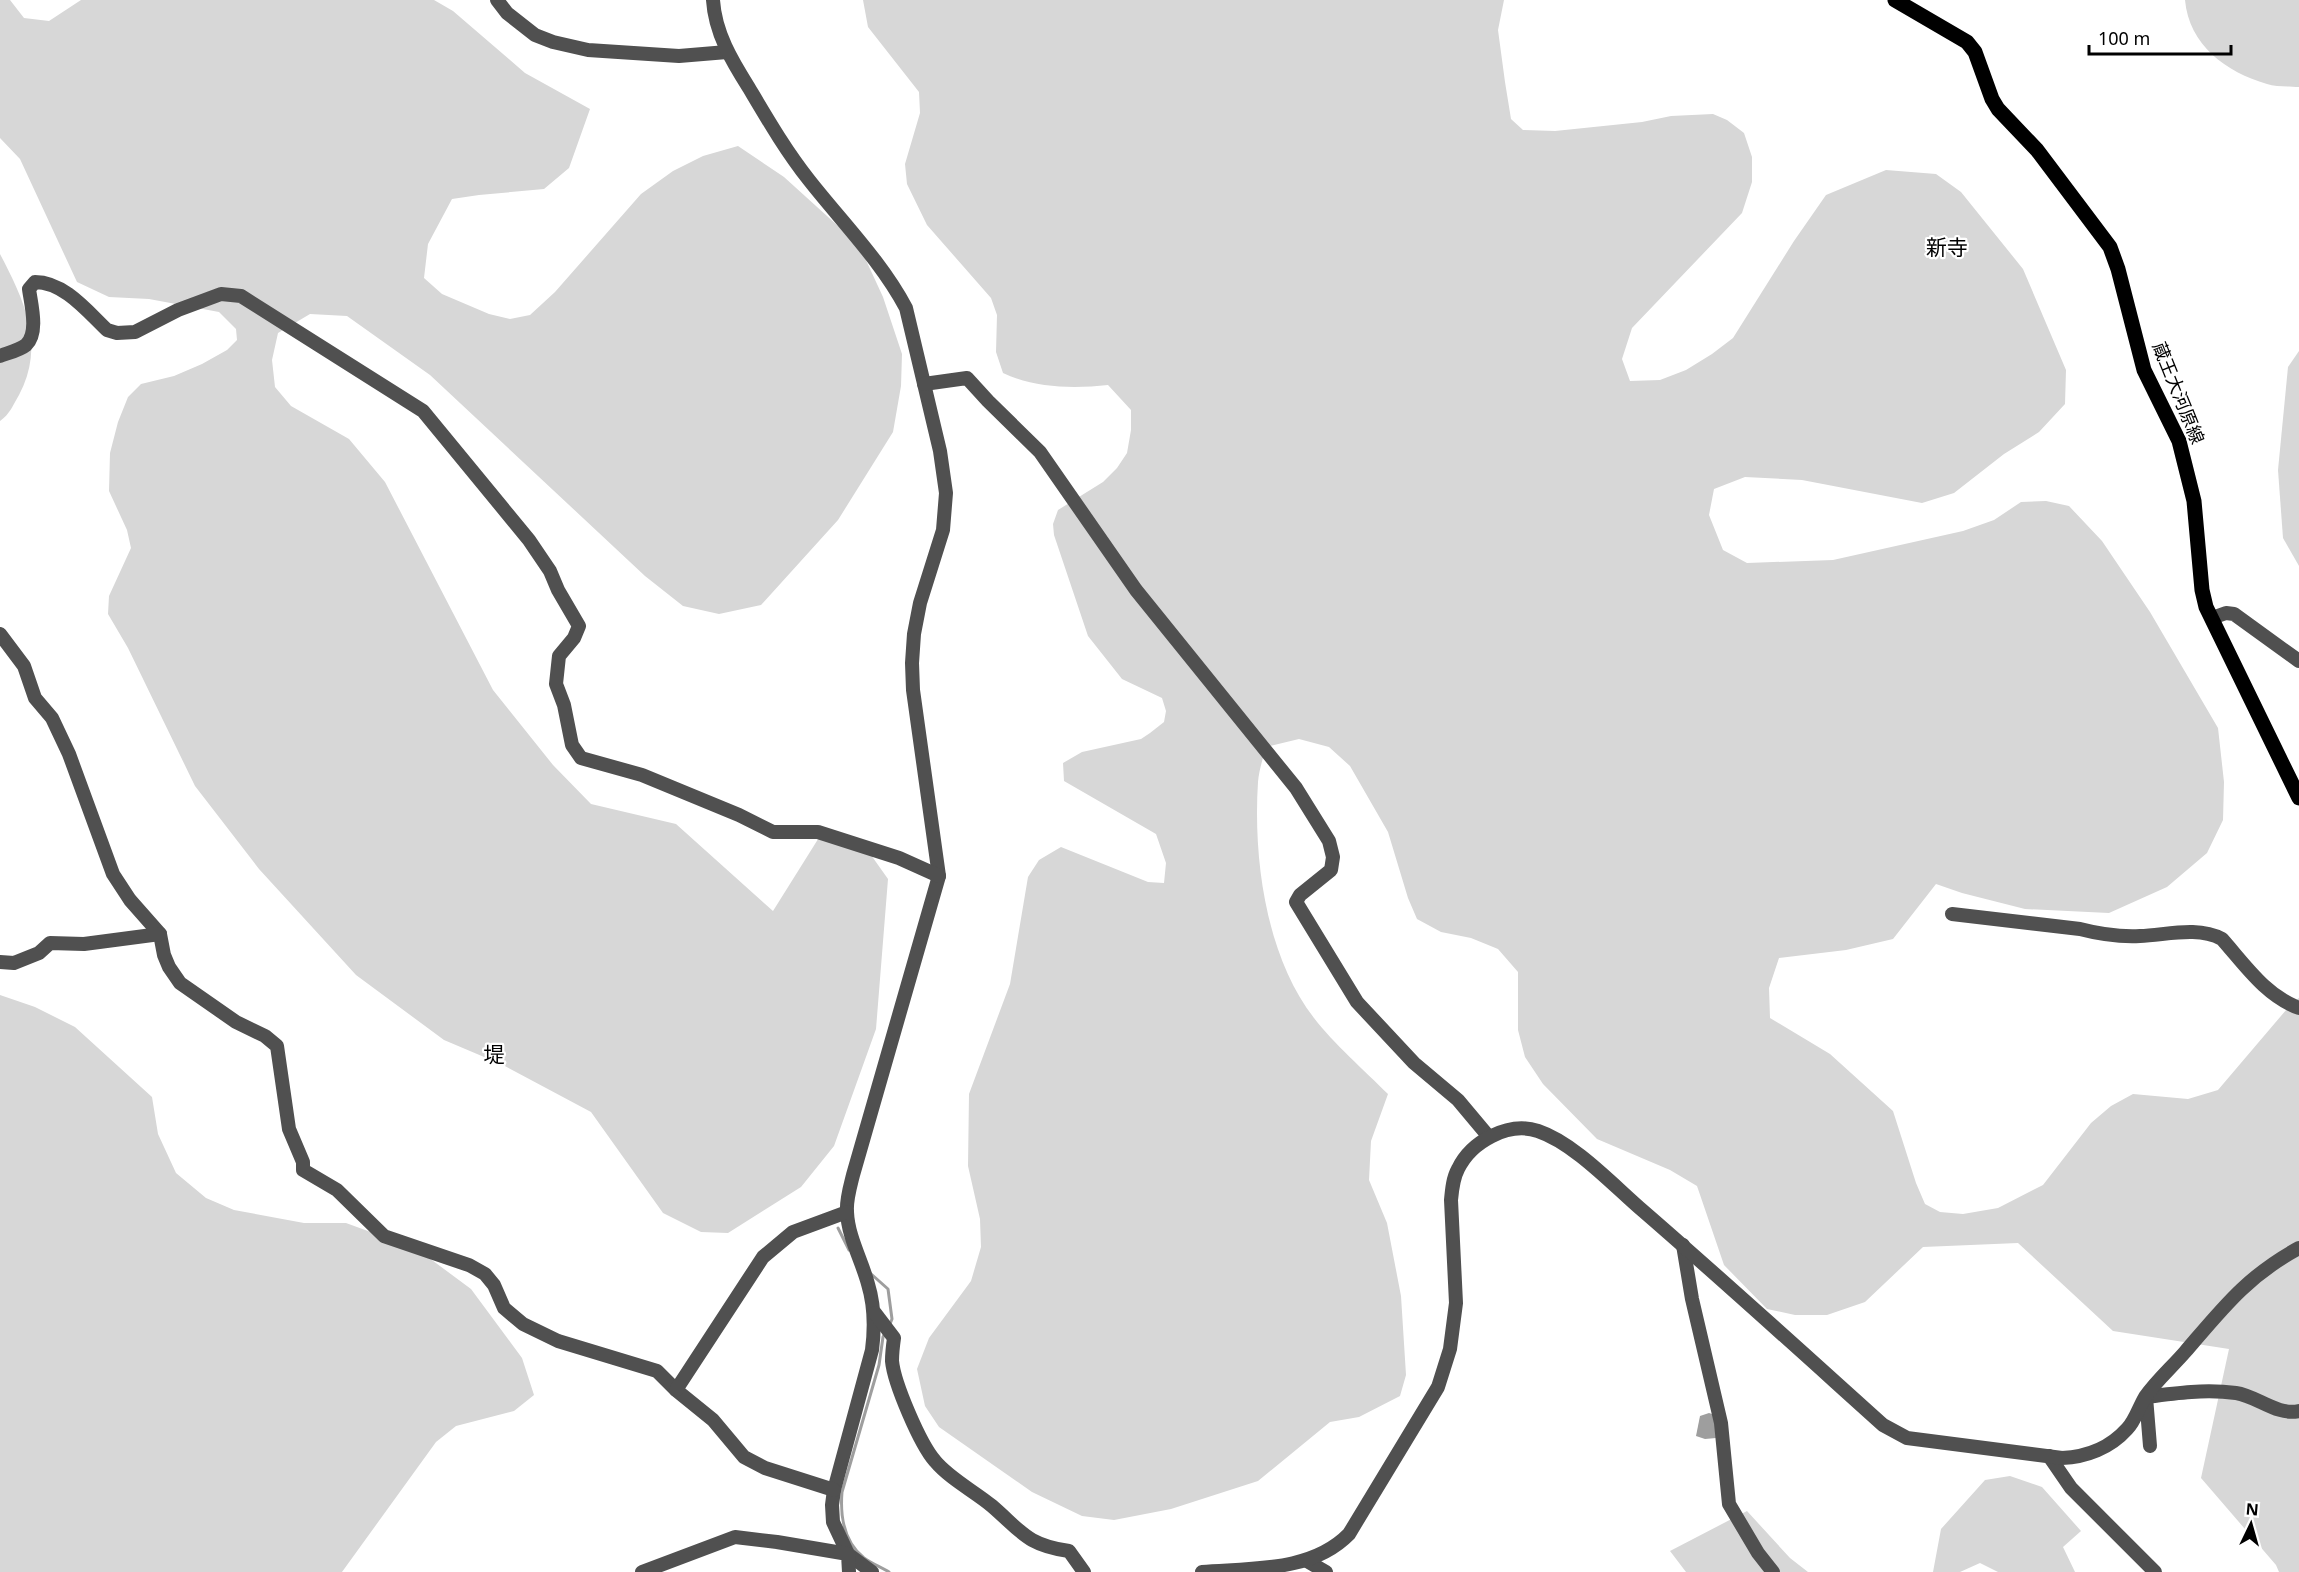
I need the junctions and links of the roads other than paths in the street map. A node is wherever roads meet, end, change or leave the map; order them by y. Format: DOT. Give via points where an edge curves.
graph roads {
  1 [pos="497,0"];
  2 [pos="713,0"];
  3 [pos="1895,0"];
  4 [pos="728,52"];
  5 [pos="0,356"];
  6 [pos="924,384"];
  7 [pos="2212,618"];
  8 [pos="0,634"];
  9 [pos="2299,661"];
  10 [pos="2299,798"];
  11 [pos="939,876"];
  12 [pos="1952,914"];
  13 [pos="160,934"];
  14 [pos="0,962"];
  15 [pos="2299,1008"];
  16 [pos="1489,1137"];
  17 [pos="847,1212"];
  18 [pos="1683,1245"];
  19 [pos="2299,1248"];
  20 [pos="874,1313"];
  21 [pos="676,1390"];
  22 [pos="2146,1397"];
  23 [pos="2299,1411"];
  24 [pos="2150,1446"];
  25 [pos="2049,1456"];
  26 [pos="834,1490"];
  27 [pos="848,1554"];
  28 [pos="1307,1561"];
  29 [pos="642,1572"];
  30 [pos="849,1572"];
  31 [pos="872,1572"];
  32 [pos="1084,1572"];
  33 [pos="1202,1572"];
  34 [pos="1326,1572"];
  35 [pos="1773,1572"];
  36 [pos="2155,1572"];
  1 -- 4 [label="street" via="535,35 588,50 679,56"];
  2 -- 4 [label="street"];
  3 -- 7 [label="main road, 蔵王大河原線" via="1967,42 1975,52 1998,109 2037,150 2110,247 2144,370 2179,441 2194,501 2202,590"];
  4 -- 6 [label="street" via="789,154 894,287 906,308"];
  5 -- 11 [label="street" via="26,345 32,336 29,289 35,282 60,288 107,330 117,333 135,332 221,294 241,296 423,411 529,540 579,626 559,656 556,684 572,745 580,758 642,775 773,831 818,832 899,858"];
  6 -- 11 [label="street" via="945,476 946,508 920,603 912,663"];
  6 -- 16 [label="street" via="967,378 1040,452 1136,590 1296,788 1329,842 1333,857 1331,870 1296,902 1357,1002 1414,1064 1458,1100"];
  7 -- 9 [label="street" via="2234,614"];
  7 -- 10 [label="main road, 蔵王大河原線"];
  8 -- 13 [label="street" via="24,666 35,698 52,718 65,745 112,874"];
  11 -- 17 [label="street" via="853,1175"];
  12 -- 15 [label="street" via="2100,934 2137,936 2192,931 2214,935 2284,1003"];
  13 -- 14 [label="street" via="84,944 50,943 14,963"];
  13 -- 21 [label="street" via="164,955 180,983 277,1046 289,1129 303,1170 337,1190 384,1236 485,1274 504,1308 523,1324 558,1341 657,1371"];
  16 -- 18 [label="street" via="1535,1130 1556,1139"];
  16 -- 28 [label="street" via="1466,1156 1453,1183 1456,1303 1450,1349 1438,1387 1349,1534 1339,1544"];
  17 -- 20 [label="street"];
  17 -- 21 [label="street" via="794,1232 762,1257"];
  18 -- 25 [label="street" via="1883,1425 1907,1438"];
  18 -- 35 [label="street" via="1721,1423 1729,1503"];
  19 -- 22 [label="street" via="2247,1283"];
  20 -- 26 [label="street" via="872,1350"];
  20 -- 32 [label="street" via="894,1338 892,1361 898,1383 936,1463 1027,1537 1047,1548 1069,1551"];
  21 -- 26 [label="street" via="713,1420 744,1457 765,1468"];
  22 -- 23 [label="street" via="2206,1390 2239,1394 2279,1410"];
  22 -- 24 [label="street"];
  22 -- 25 [label="street" via="2128,1429 2102,1449 2075,1457"];
  25 -- 36 [label="street" via="2071,1488"];
  26 -- 27 [label="street" via="833,1522"];
  27 -- 29 [label="street" via="735,1537"];
  27 -- 30 [label="street"];
  27 -- 31 [label="street"];
  28 -- 33 [label="street"];
  28 -- 34 [label="street"];
}
